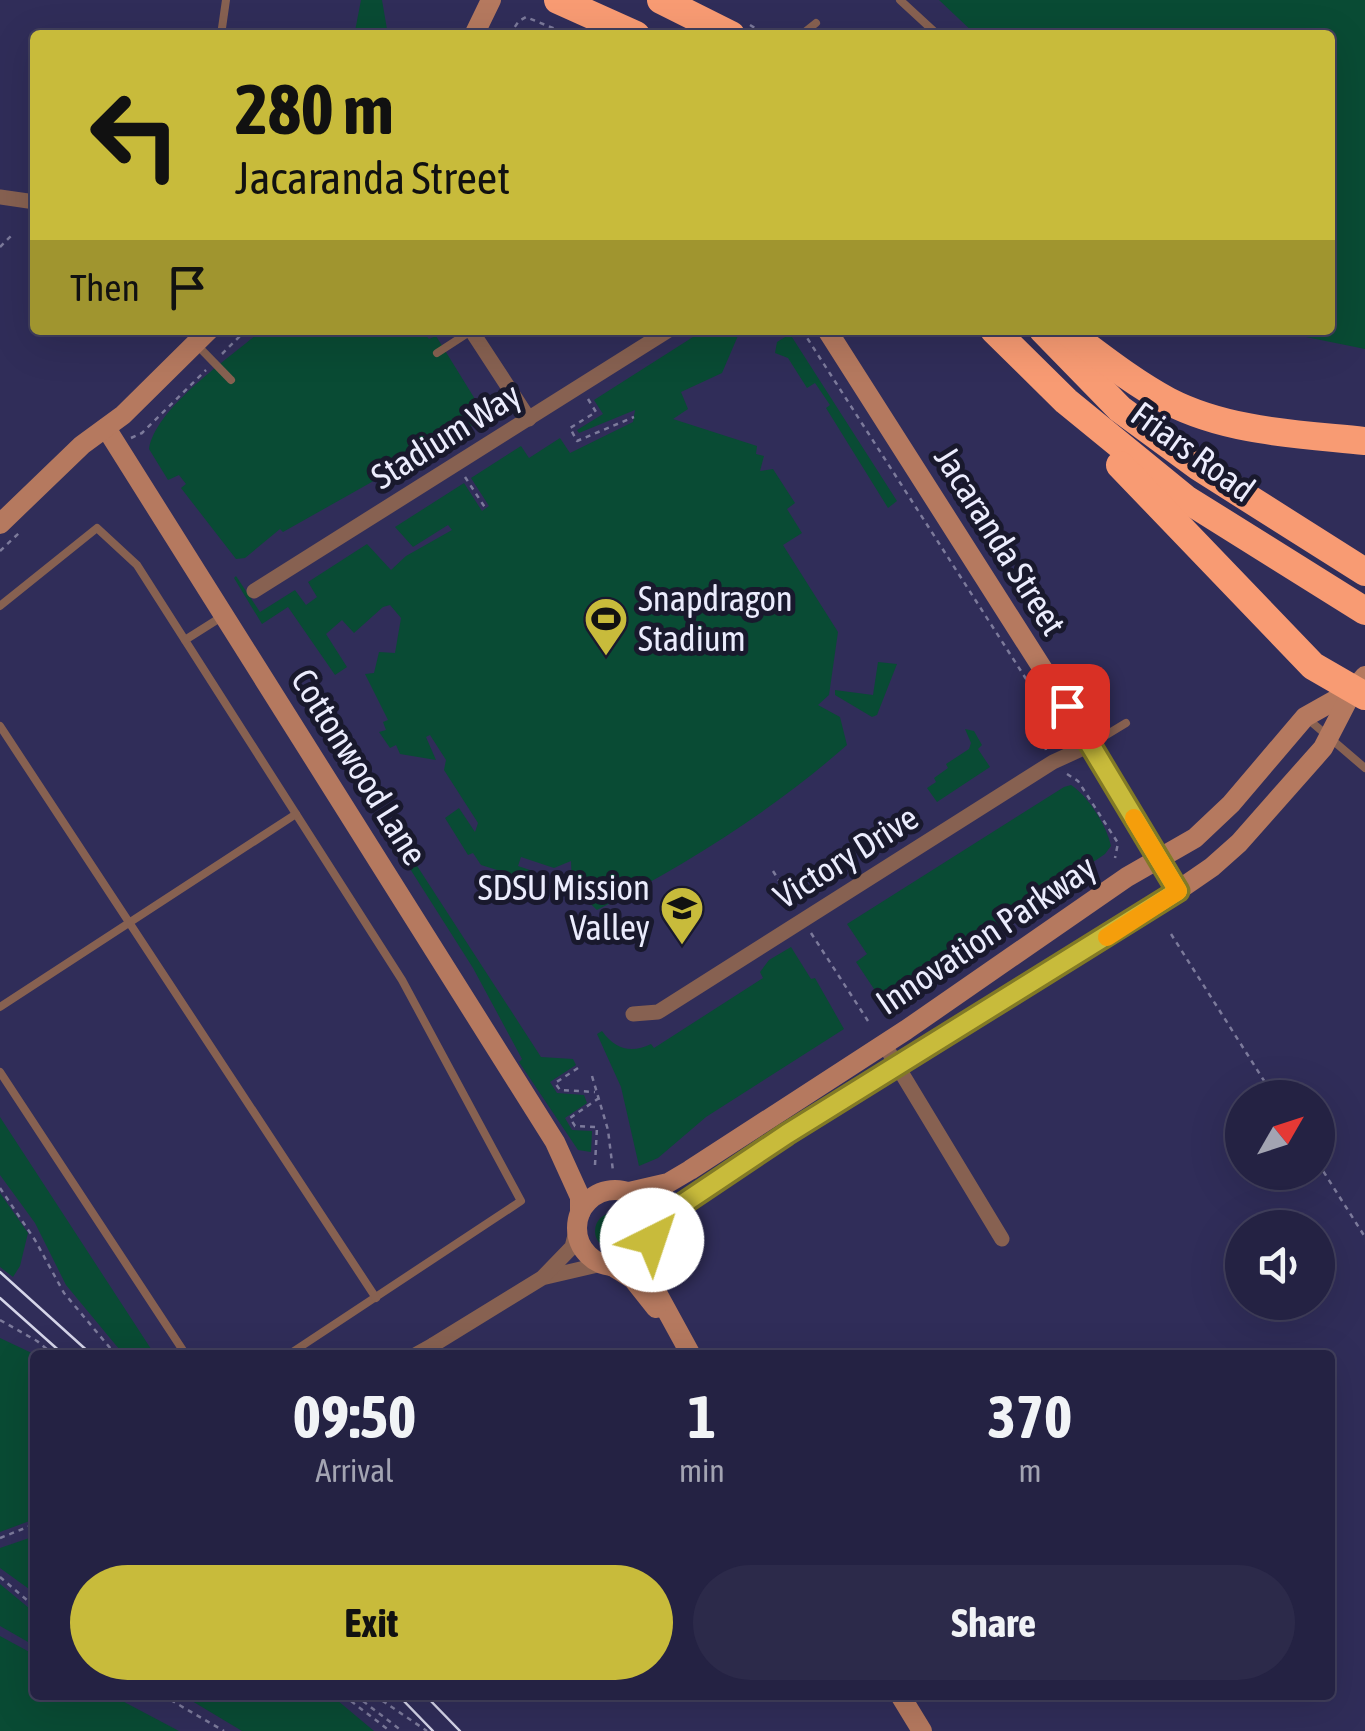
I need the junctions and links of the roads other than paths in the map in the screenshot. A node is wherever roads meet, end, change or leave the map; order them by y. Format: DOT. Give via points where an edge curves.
graph roads {
  1 [pos="226,0"];
  2 [pos="491,0"];
  3 [pos="558,0"];
  4 [pos="662,0"];
  5 [pos="900,0"];
  6 [pos="816,23"];
  7 [pos="222,30"];
  8 [pos="476,30"];
  9 [pos="625,30"];
  10 [pos="742,30"];
  11 [pos="807,30"];
  12 [pos="933,30"];
  13 [pos="0,197"];
  14 [pos="30,201"];
  15 [pos="464,335"];
  16 [pos="474,335"];
  17 [pos="662,335"];
  18 [pos="834,335"];
  19 [pos="999,335"];
  20 [pos="1049,335"];
  21 [pos="1073,335"];
  22 [pos="202,337"];
  23 [pos="436,354"];
  24 [pos="231,380"];
  25 [pos="1066,402"];
  26 [pos="529,419"];
  27 [pos="111,437"];
  28 [pos="1365,441"];
  29 [pos="0,524"];
  30 [pos="1365,572"];
  31 [pos="254,592"];
  32 [pos="0,606"];
  33 [pos="1365,611"];
  34 [pos="226,615"];
  35 [pos="185,640"];
  36 [pos="1361,688"];
  37 [pos="1305,717"];
  38 [pos="1126,723"];
  39 [pos="0,726"];
  40 [pos="1330,739"];
  41 [pos="1090,745"];
  42 [pos="1365,768"];
  43 [pos="296,814"];
  44 [pos="1157,858"];
  45 [pos="1178,891"];
  46 [pos="129,923"];
  47 [pos="0,1007"];
  48 [pos="633,1014"];
  49 [pos="884,1044"];
  50 [pos="897,1066"];
  51 [pos="0,1072"];
  52 [pos="555,1142"];
  53 [pos="618,1184"];
  54 [pos="578,1220"];
  55 [pos="1002,1239"];
  56 [pos="651,1240"];
  57 [pos="607,1265"];
  58 [pos="542,1278"];
  59 [pos="376,1298"];
  60 [pos="671,1324"];
  61 [pos="183,1350"];
  62 [pos="296,1350"];
  63 [pos="429,1350"];
  64 [pos="687,1350"];
  65 [pos="903,1700"];
  66 [pos="922,1731"];
  1 -- 7 [label="lane"];
  2 -- 8 [label="street"];
  3 -- 9 [label="highway"];
  4 -- 10 [label="highway"];
  5 -- 12 [label="lane"];
  6 -- 11 [label="lane"];
  13 -- 14 [label="street"];
  15 -- 23 [label="lane"];
  16 -- 26 [label="street"];
  17 -- 26 [label="street, Stadium Way"];
  18 -- 41 [label="street, Jacaranda Street"];
  19 -- 25 [label="highway, Friars Road"];
  20 -- 30 [label="highway, Friars Road" via="1120,409"];
  21 -- 28 [label="highway" via="1170,402 1210,418"];
  22 -- 24 [label="lane"];
  22 -- 27 [label="street" via="123,415"];
  25 -- 33 [label="highway, Friars Road" via="1186,499"];
  25 -- 36 [label="highway" via="1313,666"];
  26 -- 31 [label="street, Stadium Way"];
  27 -- 29 [label="street" via="82,445"];
  27 -- 34 [label="street, Cottonwood Lane"];
  32 -- 35 [label="lane" via="97,528 137,566"];
  34 -- 35 [label="lane"];
  34 -- 52 [label="street, Cottonwood Lane"];
  35 -- 43 [label="lane"];
  36 -- 37 [label="street, Innovation Parkway"];
  36 -- 40 [label="street, Innovation Parkway"];
  37 -- 40 [label="lane"];
  37 -- 44 [label="street, Innovation Parkway" via="1214,823"];
  38 -- 41 [label="lane"];
  39 -- 46 [label="lane"];
  40 -- 42 [label="lane"];
  40 -- 45 [label="street, Innovation Parkway" via="1239,843"];
  41 -- 44 [label="street, Jacaranda Street"];
  41 -- 48 [label="street, Victory Drive" via="658,1012"];
  43 -- 46 [label="lane"];
  43 -- 59 [label="lane" via="402,980 521,1201"];
  44 -- 45 [label="street, Jacaranda Street"];
  44 -- 49 [label="street, Innovation Parkway"];
  45 -- 50 [label="street, Innovation Parkway"];
  46 -- 47 [label="lane"];
  46 -- 59 [label="lane"];
  49 -- 50 [label="street"];
  49 -- 53 [label="street, Innovation Parkway" via="668,1183"];
  50 -- 55 [label="street"];
  50 -- 56 [label="street, Innovation Parkway" via="696,1194"];
  51 -- 61 [label="lane"];
  52 -- 53 [label="street, Cottonwood Lane" via="592,1180"];
  52 -- 54 [label="street, Cottonwood Lane" via="580,1197"];
  53 -- 54 [label="street, Innovation Parkway" via="590,1199"];
  53 -- 56 [label="street" via="648,1208"];
  54 -- 57 [label="street" via="584,1249"];
  54 -- 58 [label="street, Innovation Parkway" via="572,1247"];
  56 -- 57 [label="street, Innovation Parkway" via="636,1260"];
  56 -- 60 [label="street" via="651,1277"];
  57 -- 58 [label="street, Innovation Parkway"];
  57 -- 60 [label="street" via="634,1278"];
  58 -- 63 [label="street, Innovation Parkway"];
  59 -- 62 [label="lane"];
  60 -- 64 [label="street"];
  65 -- 66 [label="street"];
}
